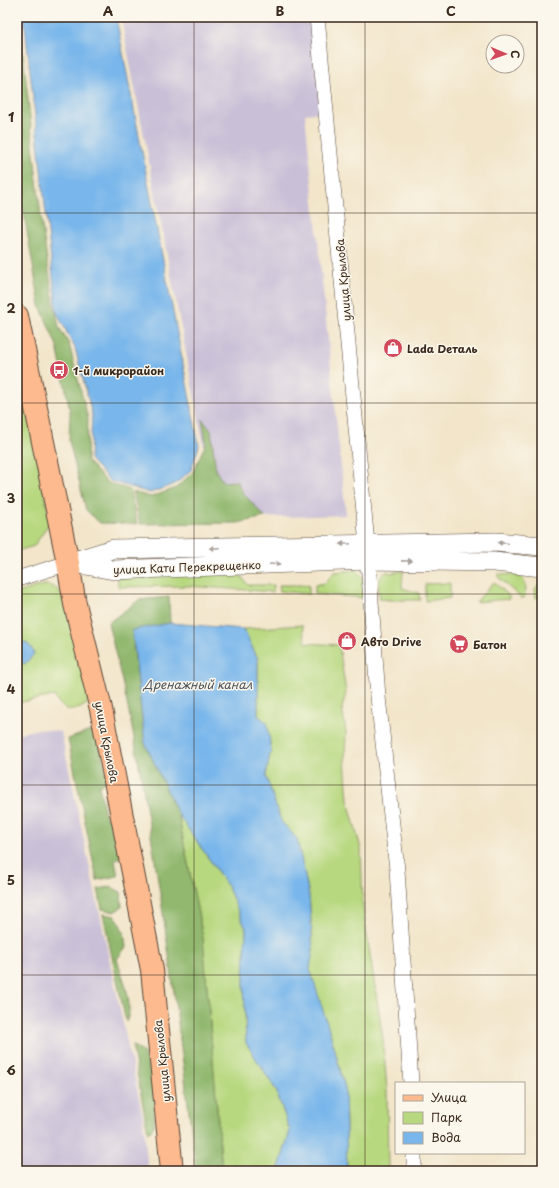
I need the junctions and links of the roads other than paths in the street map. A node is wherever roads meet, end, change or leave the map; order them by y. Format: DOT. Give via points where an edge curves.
graph roads {
  1 [pos="317,17"];
  2 [pos="17,316"];
  3 [pos="542,546"];
  4 [pos="367,552"];
  5 [pos="68,563"];
  6 [pos="542,567"];
  7 [pos="17,579"];
  8 [pos="411,1082"];
  9 [pos="414,1154"];
  10 [pos="172,1171"];
  11 [pos="414,1171"];
  1 -- 4 [label="street, улица Крылова"];
  2 -- 5 [label="main road, улица Крылова"];
  3 -- 4 [label="street, улица Кати Перекрещенко, one-way" via="496,542"];
  4 -- 5 [label="street, улица Кати Перекрещенко" via="114,570"];
  4 -- 6 [label="street, улица Кати Перекрещенко, one-way"];
  4 -- 8 [label="street, улица Крылова" via="378,697 397,870"];
  5 -- 7 [label="street"];
  5 -- 10 [label="main road, улица Крылова" via="75,604 101,709 152,970"];
  9 -- 11 [label="street"];
}
